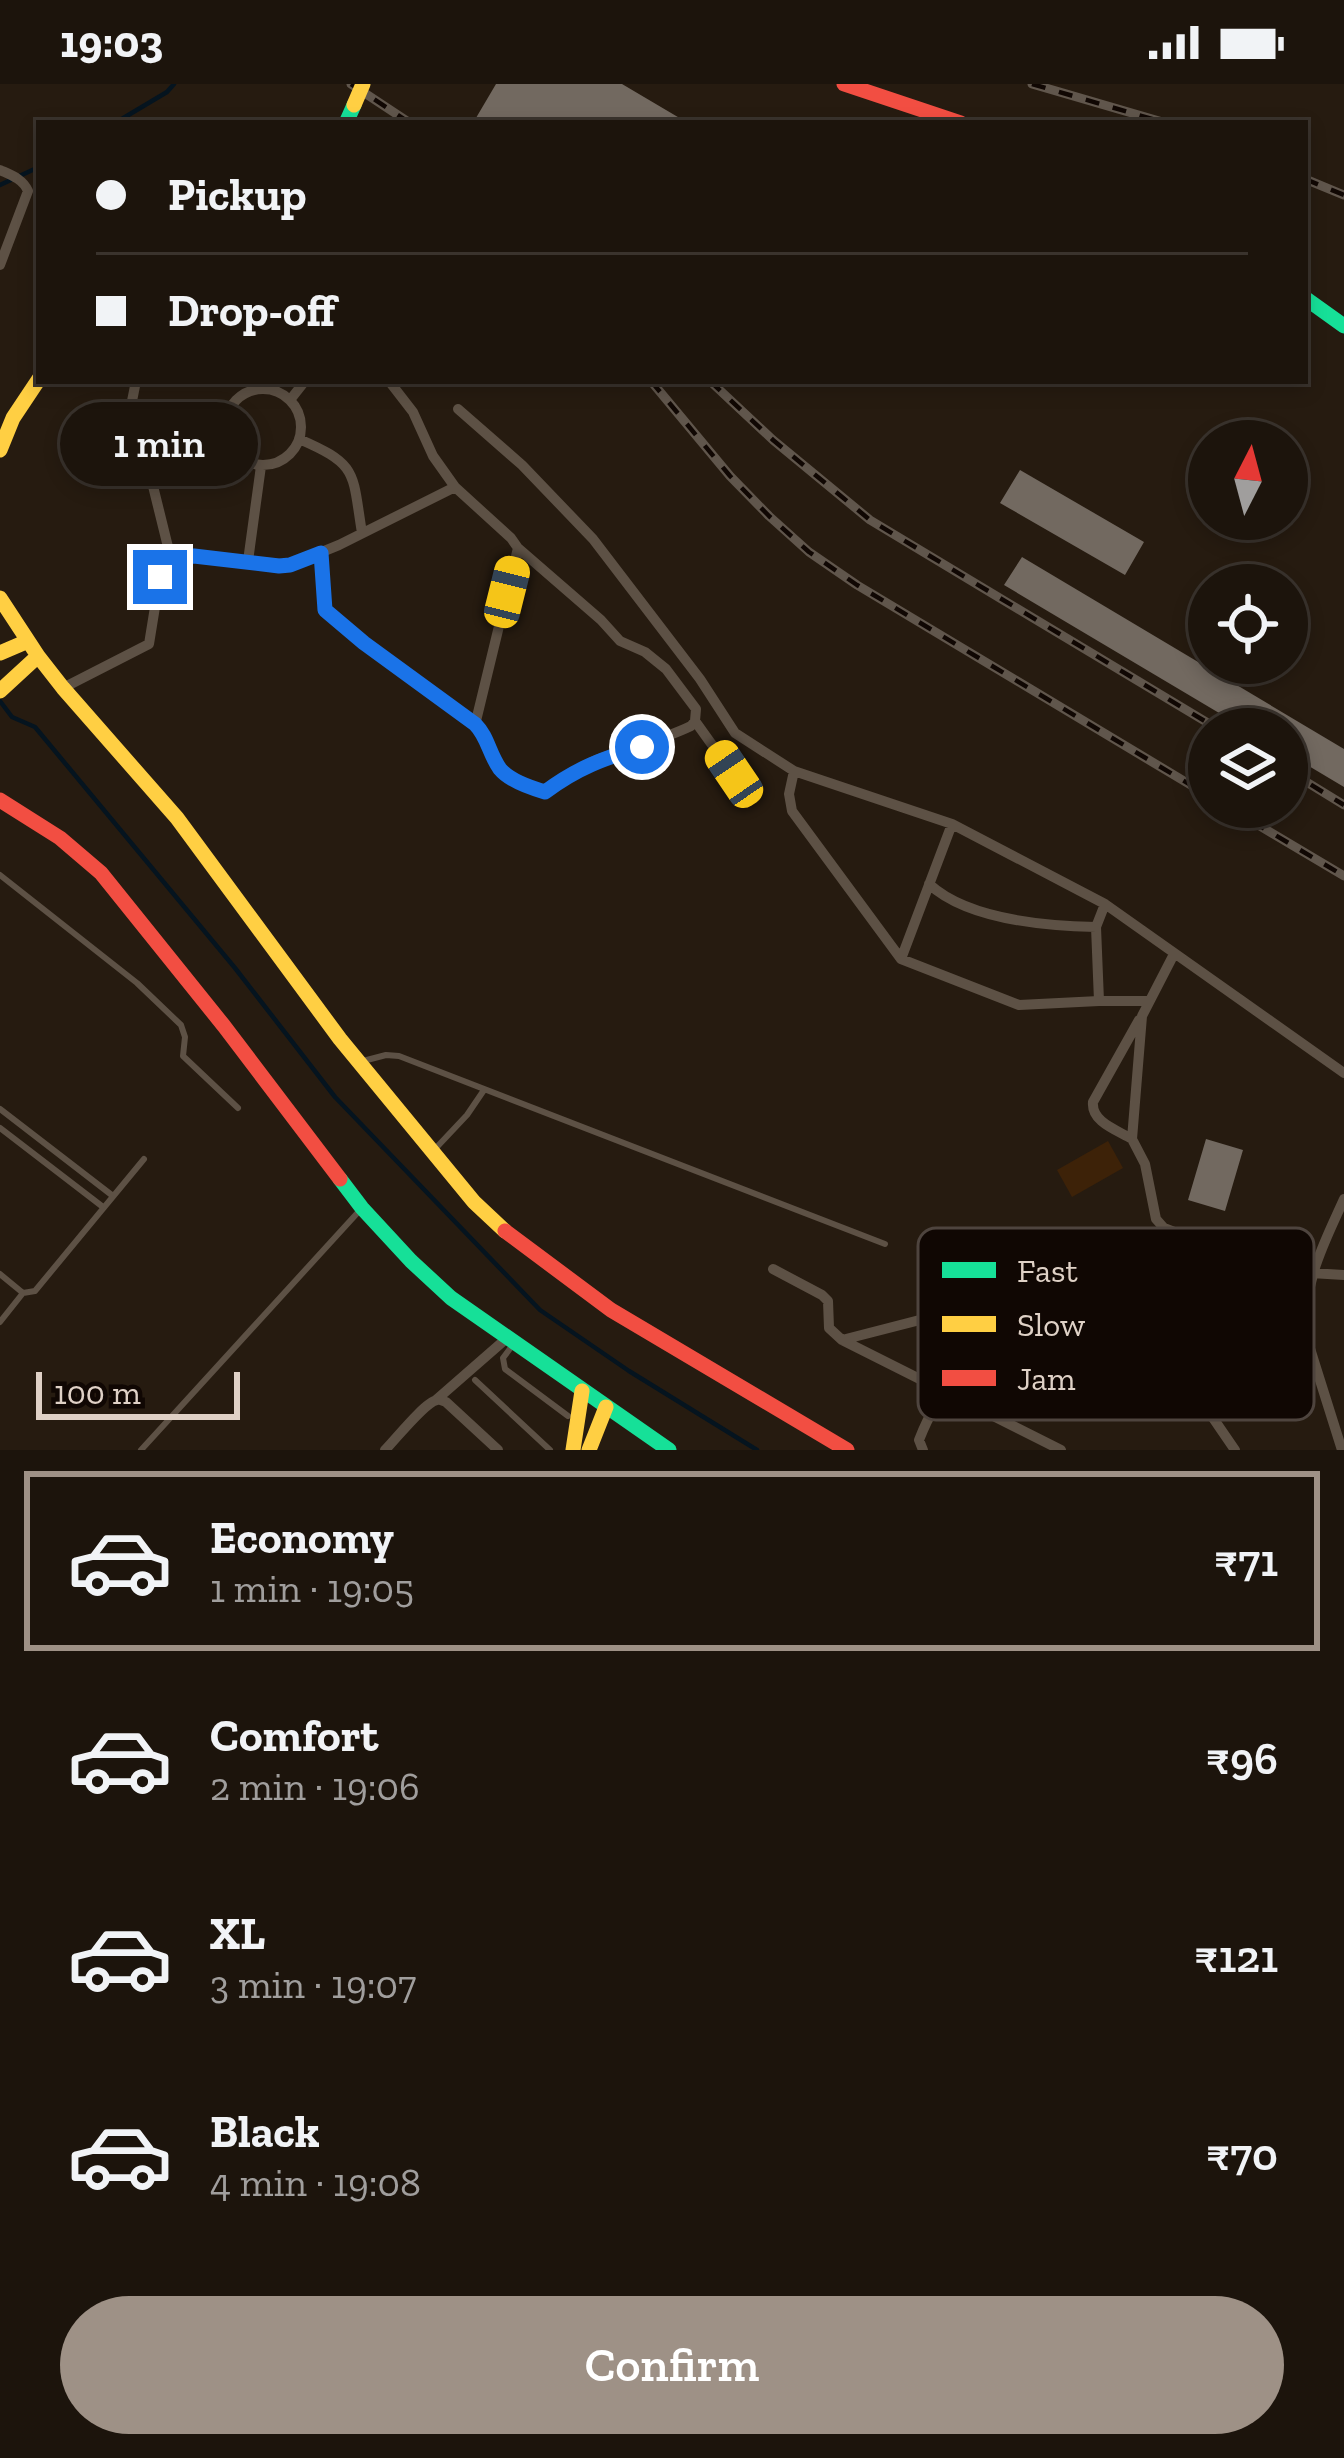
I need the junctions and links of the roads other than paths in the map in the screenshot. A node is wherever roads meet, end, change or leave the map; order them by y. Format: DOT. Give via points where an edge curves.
graph roads {
  1 [pos="363,84"];
  2 [pos="844,84"];
  3 [pos="347,120"];
  4 [pos="952,120"];
  5 [pos="0,170"];
  6 [pos="0,265"];
  7 [pos="1308,300"];
  8 [pos="1344,326"];
  9 [pos="36,382"];
  10 [pos="135,384"];
  11 [pos="238,384"];
  12 [pos="303,384"];
  13 [pos="390,384"];
  14 [pos="244,394"];
  15 [pos="290,400"];
  16 [pos="458,409"];
  17 [pos="7,416"];
  18 [pos="225,437"];
  19 [pos="299,439"];
  20 [pos="0,450"];
  21 [pos="146,453"];
  22 [pos="261,466"];
  23 [pos="455,487"];
  24 [pos="362,533"];
  25 [pos="518,548"];
  26 [pos="321,553"];
  27 [pos="171,559"];
  28 [pos="248,561"];
  29 [pos="1,599"];
  30 [pos="0,615"];
  31 [pos="33,648"];
  32 [pos="0,652"];
  33 [pos="5,686"];
  34 [pos="63,688"];
  35 [pos="695,721"];
  36 [pos="475,724"];
  37 [pos="794,771"];
  38 [pos="734,774"];
  39 [pos="0,800"];
  40 [pos="952,824"];
  41 [pos="0,875"];
  42 [pos="929,884"];
  43 [pos="1106,904"];
  44 [pos="1096,927"];
  45 [pos="1174,954"];
  46 [pos="901,959"];
  47 [pos="1099,1001"];
  48 [pos="1149,1001"];
  49 [pos="1142,1016"];
  50 [pos="359,1062"];
  51 [pos="1344,1073"];
  52 [pos="485,1089"];
  53 [pos="238,1108"];
  54 [pos="0,1109"];
  55 [pos="0,1128"];
  56 [pos="1132,1139"];
  57 [pos="433,1151"];
  58 [pos="144,1160"];
  59 [pos="113,1196"];
  60 [pos="1344,1199"];
  61 [pos="103,1207"];
  62 [pos="362,1208"];
  63 [pos="1164,1228"];
  64 [pos="885,1244"];
  65 [pos="1314,1266"];
  66 [pos="773,1269"];
  67 [pos="1314,1273"];
  68 [pos="0,1274"];
  69 [pos="1344,1275"];
  70 [pos="23,1293"];
  71 [pos="918,1320"];
  72 [pos="0,1322"];
  73 [pos="842,1340"];
  74 [pos="510,1341"];
  75 [pos="1314,1361"];
  76 [pos="475,1380"];
  77 [pos="918,1380"];
  78 [pos="582,1391"];
  79 [pos="436,1400"];
  80 [pos="606,1407"];
  81 [pos="568,1416"];
  82 [pos="929,1420"];
  83 [pos="999,1420"];
  84 [pos="1214,1420"];
  85 [pos="141,1450"];
  86 [pos="385,1450"];
  87 [pos="498,1450"];
  88 [pos="550,1450"];
  89 [pos="573,1450"];
  90 [pos="589,1450"];
  91 [pos="669,1450"];
  92 [pos="848,1450"];
  93 [pos="923,1450"];
  94 [pos="1061,1450"];
  95 [pos="1234,1450"];
  96 [pos="1342,1450"];
  1 -- 3 [label="street, bridge"];
  2 -- 4 [label="street"];
  5 -- 6 [label="street" via="26,184"];
  7 -- 8 [label="street"];
  9 -- 17 [label="street"];
  10 -- 21 [label="street"];
  11 -- 14 [label="street"];
  12 -- 15 [label="street"];
  13 -- 23 [label="street"];
  14 -- 15 [label="street" via="268,389"];
  14 -- 18 [label="street" via="227,412"];
  15 -- 19 [label="street" via="300,416"];
  16 -- 37 [label="street" via="593,539 735,733"];
  17 -- 20 [label="street"];
  18 -- 21 [label="street"];
  18 -- 22 [label="street" via="242,460"];
  19 -- 22 [label="street" via="286,458"];
  19 -- 24 [label="street" via="349,470"];
  21 -- 27 [label="street"];
  22 -- 28 [label="street"];
  23 -- 24 [label="street"];
  23 -- 25 [label="street"];
  24 -- 26 [label="street"];
  25 -- 35 [label="street" via="620,641 666,669 696,709"];
  25 -- 36 [label="street"];
  26 -- 28 [label="street" via="290,565"];
  26 -- 36 [label="street" via="325,610"];
  27 -- 28 [label="street"];
  27 -- 34 [label="street" via="161,570 149,644"];
  29 -- 30 [label="street"];
  29 -- 31 [label="street"];
  31 -- 32 [label="street"];
  31 -- 33 [label="street"];
  31 -- 34 [label="street"];
  34 -- 50 [label="street" via="177,818"];
  35 -- 36 [label="street" via="600,759 545,792 501,771"];
  35 -- 38 [label="street"];
  37 -- 40 [label="street"];
  37 -- 46 [label="street" via="792,811"];
  39 -- 62 [label="street" via="100,872"];
  40 -- 42 [label="street"];
  40 -- 43 [label="street"];
  41 -- 53 [label="lane" via="181,1025 183,1056"];
  42 -- 44 [label="street" via="1030,924"];
  42 -- 46 [label="street"];
  43 -- 44 [label="street"];
  43 -- 45 [label="street"];
  44 -- 47 [label="street"];
  45 -- 48 [label="street"];
  45 -- 51 [label="street"];
  46 -- 47 [label="street" via="1018,1006"];
  47 -- 48 [label="street"];
  48 -- 49 [label="street"];
  49 -- 56 [label="street"];
  49 -- 56 [label="street" via="1092,1110"];
  50 -- 52 [label="lane" via="399,1056"];
  50 -- 57 [label="street"];
  52 -- 57 [label="lane"];
  52 -- 64 [label="lane"];
  54 -- 59 [label="lane"];
  55 -- 61 [label="lane"];
  56 -- 63 [label="street"];
  57 -- 92 [label="street" via="474,1202 546,1264"];
  58 -- 59 [label="lane"];
  59 -- 61 [label="lane"];
  60 -- 65 [label="street"];
  61 -- 70 [label="lane" via="41,1285"];
  62 -- 74 [label="street" via="451,1298"];
  62 -- 85 [label="lane"];
  66 -- 73 [label="street" via="828,1301 829,1328"];
  67 -- 69 [label="street"];
  68 -- 70 [label="lane"];
  70 -- 72 [label="lane"];
  71 -- 73 [label="street"];
  73 -- 77 [label="street"];
  74 -- 78 [label="street"];
  74 -- 79 [label="street"];
  74 -- 81 [label="lane" via="505,1369"];
  75 -- 96 [label="street"];
  76 -- 88 [label="lane"];
  78 -- 80 [label="street"];
  78 -- 89 [label="street"];
  79 -- 86 [label="street"];
  79 -- 87 [label="street"];
  80 -- 90 [label="street"];
  80 -- 91 [label="street"];
  82 -- 93 [label="street"];
  83 -- 94 [label="street"];
  84 -- 95 [label="street"];
}
